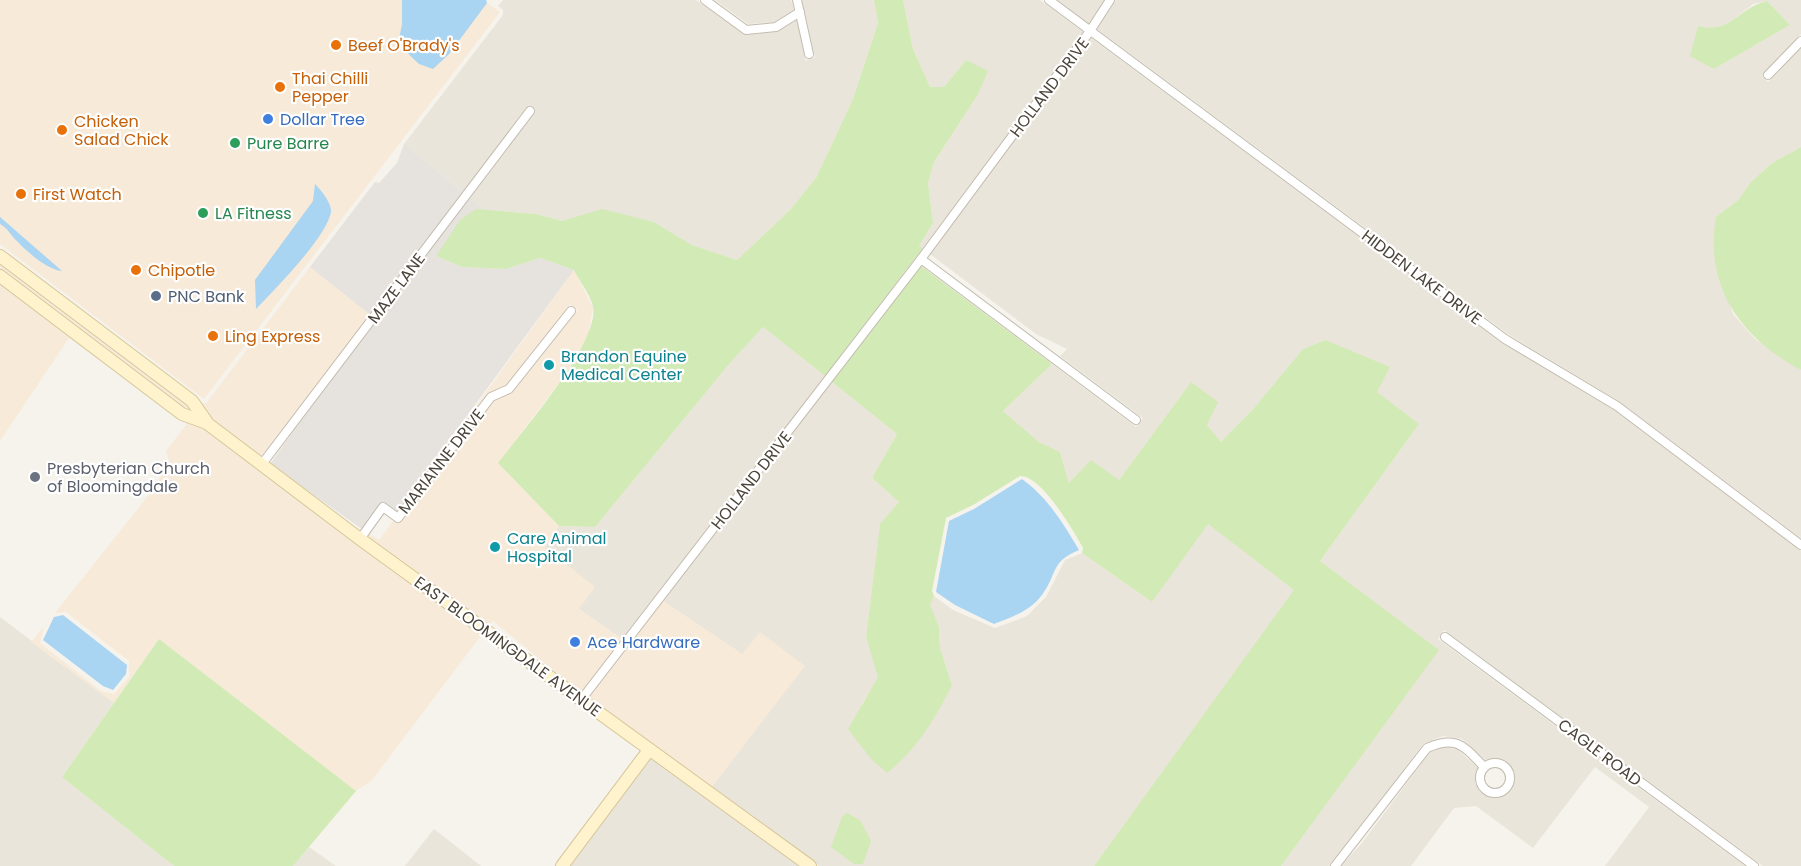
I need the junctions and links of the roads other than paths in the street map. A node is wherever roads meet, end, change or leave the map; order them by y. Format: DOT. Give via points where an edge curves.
graph roads {
  1 [pos="705,0"];
  2 [pos="797,0"];
  3 [pos="1049,0"];
  4 [pos="1110,0"];
  5 [pos="800,12"];
  6 [pos="1090,31"];
  7 [pos="1801,41"];
  8 [pos="810,54"];
  9 [pos="1768,75"];
  10 [pos="530,111"];
  11 [pos="0,256"];
  12 [pos="921,259"];
  13 [pos="0,276"];
  14 [pos="571,311"];
  15 [pos="1136,420"];
  16 [pos="208,424"];
  17 [pos="262,464"];
  18 [pos="360,539"];
  19 [pos="1801,545"];
  20 [pos="1445,637"];
  21 [pos="581,700"];
  22 [pos="649,750"];
  23 [pos="1484,767"];
  24 [pos="562,866"];
  25 [pos="810,866"];
  26 [pos="1335,866"];
  27 [pos="1754,866"];
  1 -- 5 [label="street" via="746,30 776,27"];
  2 -- 5 [label="street"];
  3 -- 6 [label="street, HIDDEN LAKE DRIVE"];
  4 -- 6 [label="street, HOLLAND DRIVE"];
  5 -- 8 [label="street"];
  6 -- 12 [label="street, HOLLAND DRIVE"];
  6 -- 19 [label="street, HIDDEN LAKE DRIVE" via="1505,339 1617,406"];
  7 -- 9 [label="street"];
  10 -- 17 [label="street, MAZE LANE"];
  11 -- 16 [label="main road, EAST BLOOMINGDALE AVENUE" via="192,401"];
  12 -- 15 [label="street"];
  12 -- 21 [label="street, HOLLAND DRIVE"];
  13 -- 16 [label="main road, EAST BLOOMINGDALE AVENUE" via="183,414"];
  14 -- 18 [label="street, MARIANNE DRIVE" via="509,389 490,397 398,518 383,507"];
  16 -- 17 [label="main road, EAST BLOOMINGDALE AVENUE"];
  17 -- 18 [label="main road, EAST BLOOMINGDALE AVENUE"];
  18 -- 21 [label="main road, EAST BLOOMINGDALE AVENUE"];
  20 -- 27 [label="street, CAGLE ROAD"];
  21 -- 22 [label="main road, EAST BLOOMINGDALE AVENUE"];
  22 -- 24 [label="main road"];
  22 -- 25 [label="main road, EAST BLOOMINGDALE AVENUE"];
  23 -- 26 [label="street" via="1459,743 1442,741 1427,747"];
}
